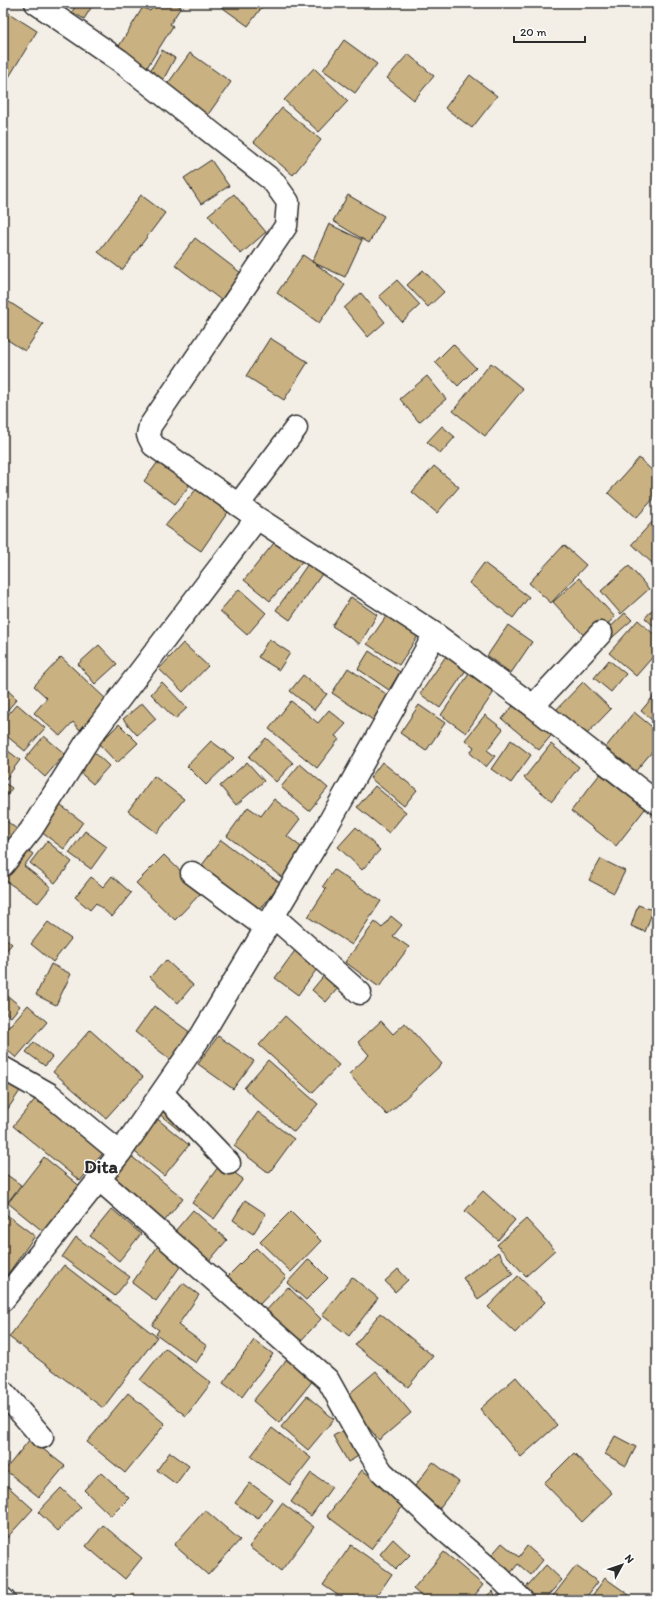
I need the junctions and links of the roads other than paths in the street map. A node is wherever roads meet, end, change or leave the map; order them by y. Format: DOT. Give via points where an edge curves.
graph roads {
  1 [pos="36,3"];
  2 [pos="296,428"];
  3 [pos="238,505"];
  4 [pos="257,518"];
  5 [pos="601,633"];
  6 [pos="435,634"];
  7 [pos="533,706"];
  8 [pos="657,803"];
  9 [pos="3,865"];
  10 [pos="192,873"];
  11 [pos="270,922"];
  12 [pos="360,993"];
  13 [pos="3,1068"];
  14 [pos="162,1093"];
  15 [pos="120,1153"];
  16 [pos="228,1163"];
  17 [pos="100,1180"];
  18 [pos="3,1300"];
  19 [pos="3,1392"];
  20 [pos="42,1437"];
  21 [pos="522,1600"];
  1 -- 3 [label="street" via="119,60 273,181 288,202 286,226 150,426 148,435 152,445"];
  2 -- 3 [label="street"];
  3 -- 4 [label="street"];
  4 -- 6 [label="street"];
  4 -- 9 [label="street" via="88,740 31,830"];
  5 -- 7 [label="street"];
  6 -- 7 [label="street"];
  6 -- 11 [label="street"];
  7 -- 8 [label="street"];
  10 -- 11 [label="street"];
  11 -- 12 [label="street"];
  11 -- 14 [label="street" via="203,1033"];
  13 -- 15 [label="street" via="49,1094"];
  14 -- 15 [label="street"];
  14 -- 16 [label="street"];
  15 -- 17 [label="street"];
  17 -- 18 [label="street"];
  17 -- 21 [label="street" via="328,1380 382,1472"];
  19 -- 20 [label="street"];
}
